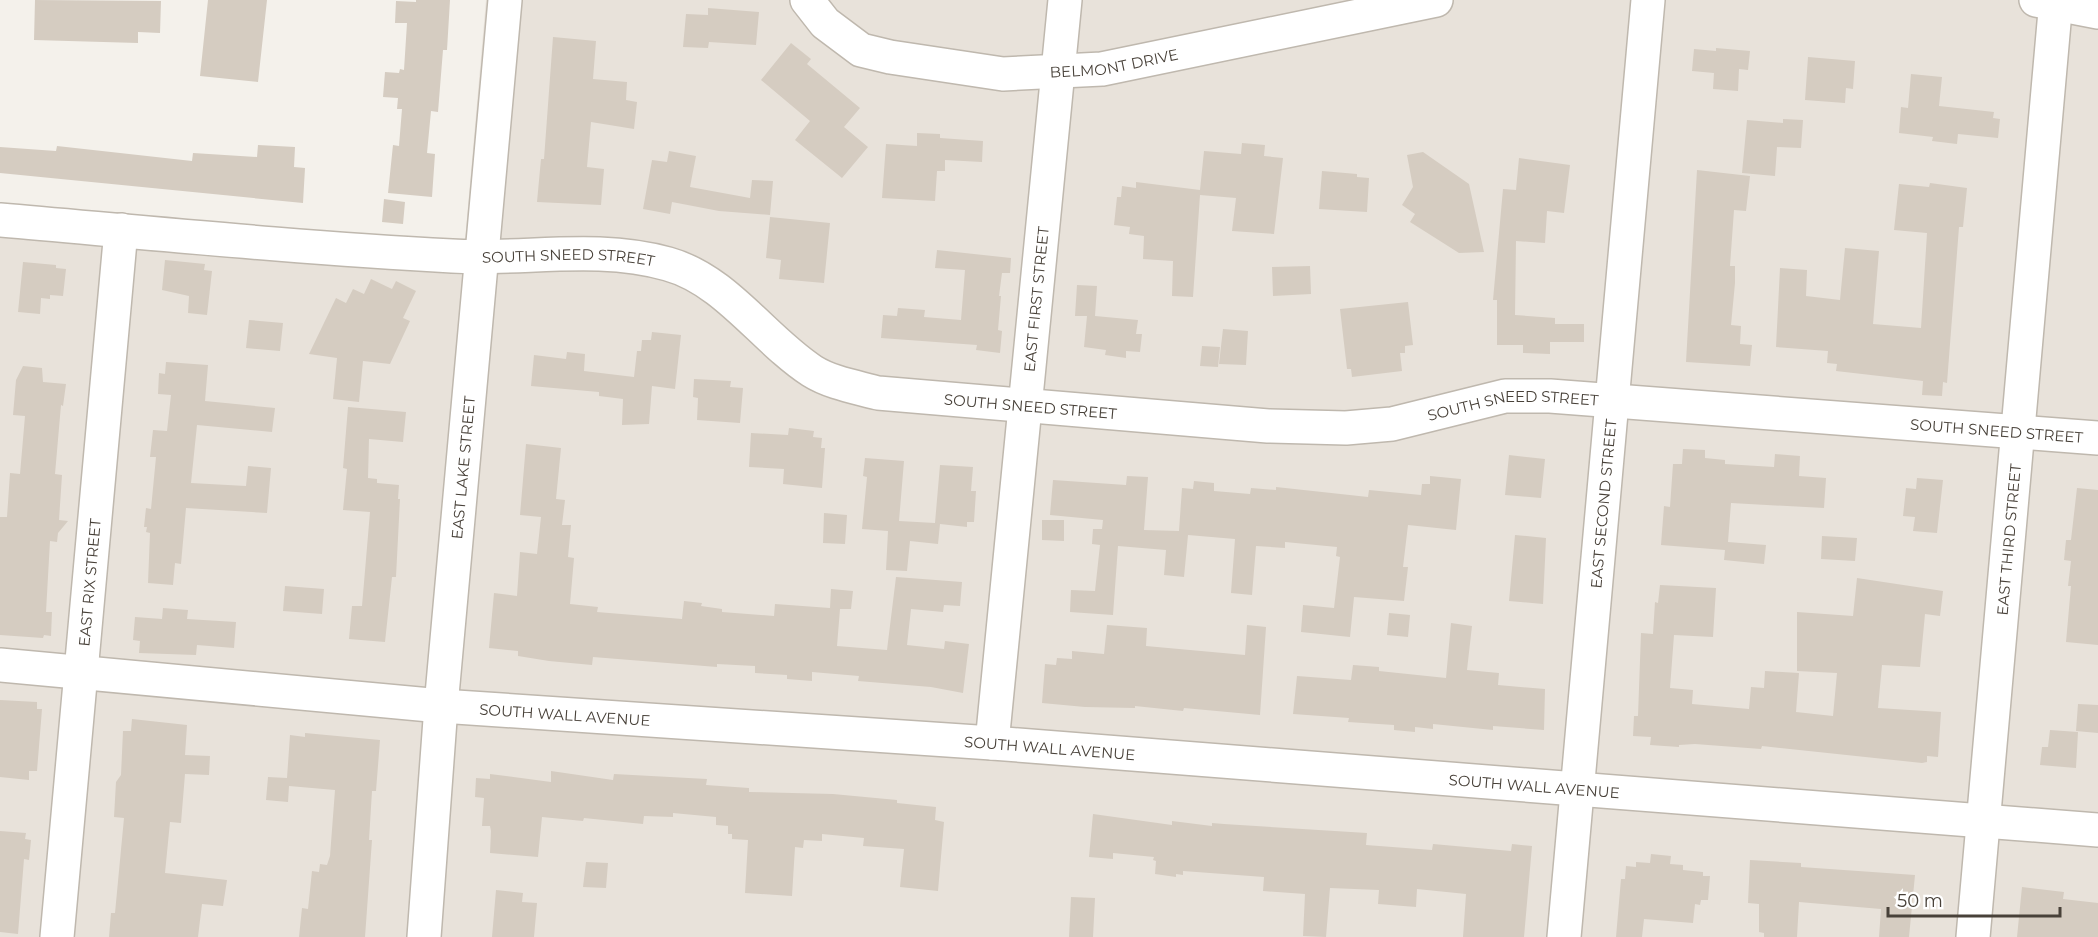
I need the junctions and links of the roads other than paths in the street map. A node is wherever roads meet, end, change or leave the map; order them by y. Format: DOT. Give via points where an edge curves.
graph roads {
  1 [pos="505,0"];
  2 [pos="807,0"];
  3 [pos="1065,0"];
  4 [pos="1436,0"];
  5 [pos="1648,0"];
  6 [pos="2048,2"];
  7 [pos="2098,12"];
  8 [pos="1060,73"];
  9 [pos="0,220"];
  10 [pos="121,230"];
  11 [pos="483,256"];
  12 [pos="1610,402"];
  13 [pos="1026,407"];
  14 [pos="2017,432"];
  15 [pos="2098,438"];
  16 [pos="0,665"];
  17 [pos="79,672"];
  18 [pos="441,706"];
  19 [pos="992,743"];
  20 [pos="1576,789"];
  21 [pos="1983,822"];
  22 [pos="2098,830"];
  23 [pos="57,937"];
  24 [pos="424,937"];
  25 [pos="1564,937"];
  26 [pos="1973,937"];
  1 -- 11 [label="street, EAST LAKE STREET"];
  2 -- 8 [label="street, BELMONT DRIVE" via="825,23 861,50 1003,74"];
  3 -- 8 [label="street, EAST FIRST STREET"];
  4 -- 8 [label="street, BELMONT DRIVE" via="1102,69"];
  5 -- 12 [label="street, EAST SECOND STREET"];
  6 -- 7 [label="street"];
  6 -- 14 [label="street, EAST THIRD STREET"];
  8 -- 13 [label="street, EAST FIRST STREET"];
  9 -- 10 [label="street, SOUTH SNEED STREET"];
  10 -- 11 [label="street, SOUTH SNEED STREET"];
  10 -- 17 [label="street, EAST RIX STREET"];
  11 -- 13 [label="street, SOUTH SNEED STREET" via="603,252 671,264 710,284 813,372 878,393"];
  11 -- 18 [label="street, EAST LAKE STREET"];
  12 -- 13 [label="street, SOUTH SNEED STREET" via="1505,396 1392,424 1346,428 1268,426"];
  12 -- 14 [label="street, SOUTH SNEED STREET"];
  12 -- 20 [label="street, EAST SECOND STREET"];
  13 -- 19 [label="street, EAST FIRST STREET"];
  14 -- 15 [label="street, SOUTH SNEED STREET"];
  14 -- 21 [label="street, EAST THIRD STREET"];
  16 -- 17 [label="street, SOUTH WALL AVENUE"];
  17 -- 18 [label="street, SOUTH WALL AVENUE"];
  17 -- 23 [label="street, EAST RIX STREET"];
  18 -- 19 [label="street, SOUTH WALL AVENUE"];
  18 -- 24 [label="street, EAST LAKE STREET"];
  19 -- 20 [label="street, SOUTH WALL AVENUE"];
  20 -- 21 [label="street, SOUTH WALL AVENUE"];
  20 -- 25 [label="street, EAST SECOND STREET"];
  21 -- 22 [label="street, SOUTH WALL AVENUE"];
  21 -- 26 [label="street, EAST THIRD STREET"];
}
